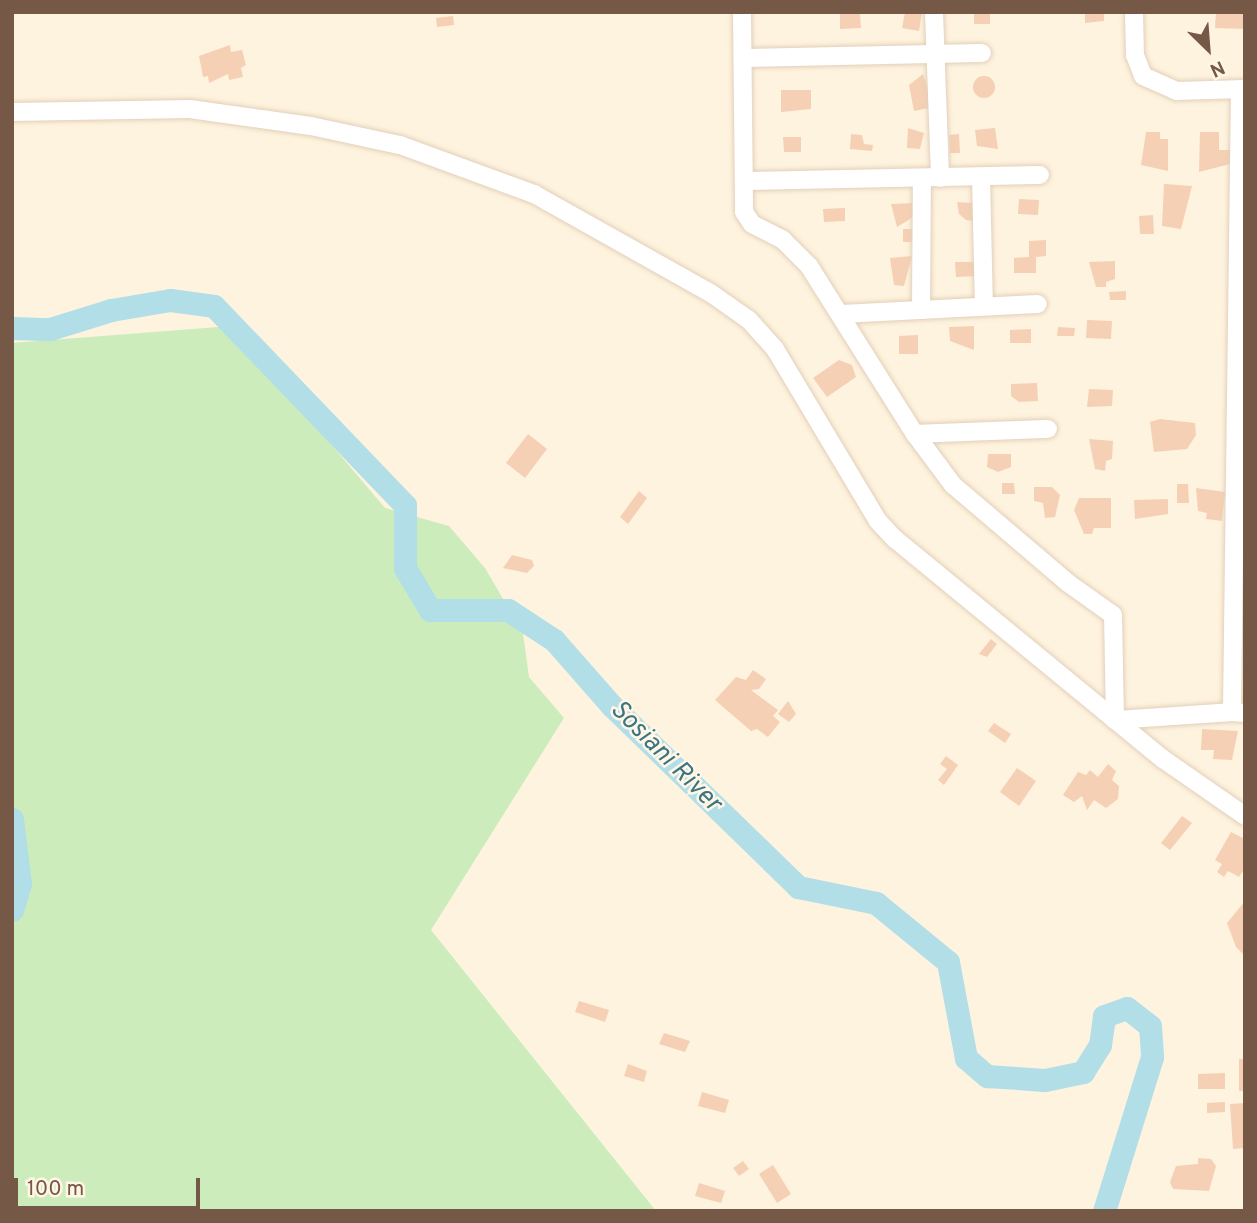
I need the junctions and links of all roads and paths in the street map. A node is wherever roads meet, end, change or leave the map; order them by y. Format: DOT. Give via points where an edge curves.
graph roads {
  1 [pos="742,12"];
  2 [pos="934,12"];
  3 [pos="1134,12"];
  4 [pos="982,53"];
  5 [pos="935,55"];
  6 [pos="743,58"];
  7 [pos="1242,89"];
  8 [pos="12,112"];
  9 [pos="1040,175"];
  10 [pos="981,177"];
  11 [pos="931,178"];
  12 [pos="745,181"];
  13 [pos="1038,304"];
  14 [pos="984,306"];
  15 [pos="921,310"];
  16 [pos="841,314"];
  17 [pos="1241,401"];
  18 [pos="1048,429"];
  19 [pos="915,434"];
  20 [pos="1238,713"];
  21 [pos="1115,720"];
  22 [pos="1245,816"];
  1 -- 6 [label="street"];
  2 -- 5 [label="street"];
  3 -- 7 [label="street" via="1135,55 1143,76 1176,91"];
  4 -- 5 [label="street"];
  5 -- 6 [label="street"];
  5 -- 11 [label="street"];
  6 -- 12 [label="street"];
  7 -- 17 [label="street"];
  8 -- 21 [label="street" via="190,109 261,118 400,145 534,194 712,294 749,320 775,349 878,521"];
  9 -- 10 [label="street"];
  10 -- 11 [label="street"];
  10 -- 14 [label="street"];
  11 -- 12 [label="street"];
  11 -- 15 [label="street"];
  12 -- 16 [label="street" via="744,212 809,266"];
  13 -- 14 [label="street"];
  14 -- 15 [label="street"];
  15 -- 16 [label="street"];
  16 -- 19 [label="street"];
  17 -- 20 [label="street"];
  18 -- 19 [label="street"];
  19 -- 21 [label="street" via="953,485 980,511 1113,615"];
  20 -- 21 [label="street"];
  21 -- 22 [label="street"];
}
